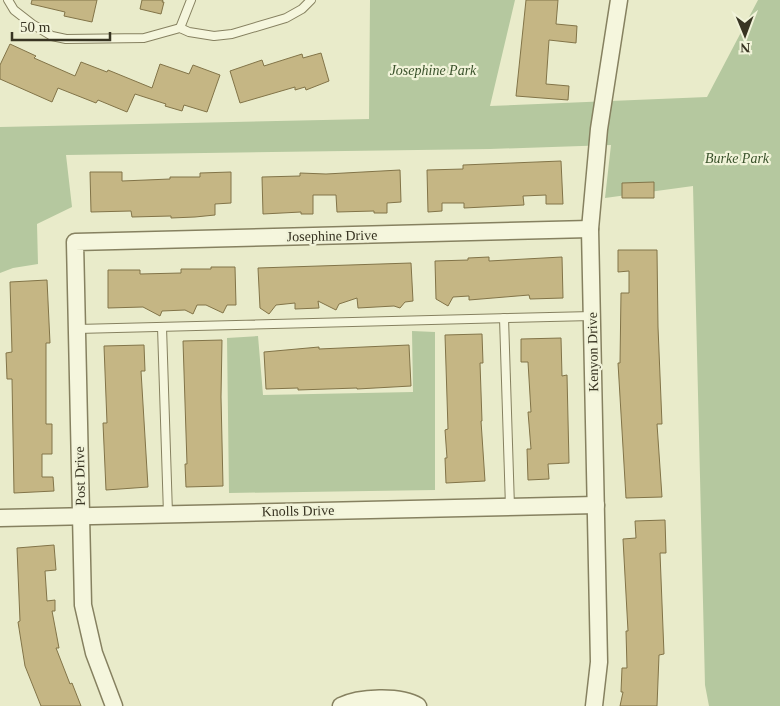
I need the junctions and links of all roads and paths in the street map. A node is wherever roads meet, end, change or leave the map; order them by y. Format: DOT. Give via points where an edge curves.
graph roads {
  1 [pos="8,0"];
  2 [pos="191,0"];
  3 [pos="311,0"];
  4 [pos="619,0"];
  5 [pos="180,28"];
  6 [pos="590,229"];
  7 [pos="75,242"];
  8 [pos="592,316"];
  9 [pos="504,318"];
  10 [pos="162,327"];
  11 [pos="77,330"];
  12 [pos="596,505"];
  13 [pos="510,507"];
  14 [pos="168,514"];
  15 [pos="81,516"];
  16 [pos="0,518"];
  17 [pos="114,706"];
  18 [pos="341,706"];
  19 [pos="418,706"];
  20 [pos="594,706"];
  1 -- 5 [label="lane" via="14,10 32,24 66,40 144,38"];
  2 -- 5 [label="lane"];
  3 -- 5 [label="lane" via="286,18 232,34 214,36"];
  4 -- 6 [label="street, Kenyon Drive" via="599,129"];
  6 -- 7 [label="street, Josephine Drive"];
  6 -- 8 [label="street, Kenyon Drive"];
  7 -- 11 [label="street, Post Drive"];
  8 -- 9 [label="lane"];
  8 -- 12 [label="street, Kenyon Drive"];
  9 -- 10 [label="lane"];
  9 -- 13 [label="lane"];
  10 -- 11 [label="lane"];
  10 -- 14 [label="lane"];
  11 -- 15 [label="street, Post Drive"];
  12 -- 13 [label="street, Knolls Drive"];
  12 -- 20 [label="street, Kenyon Drive" via="599,662"];
  13 -- 14 [label="street, Knolls Drive"];
  14 -- 15 [label="street, Knolls Drive"];
  15 -- 16 [label="street, Knolls Drive"];
  15 -- 17 [label="street, Post Drive" via="83,605 94,653"];
  18 -- 19 [label="street" via="350,701 372,698"];
}
